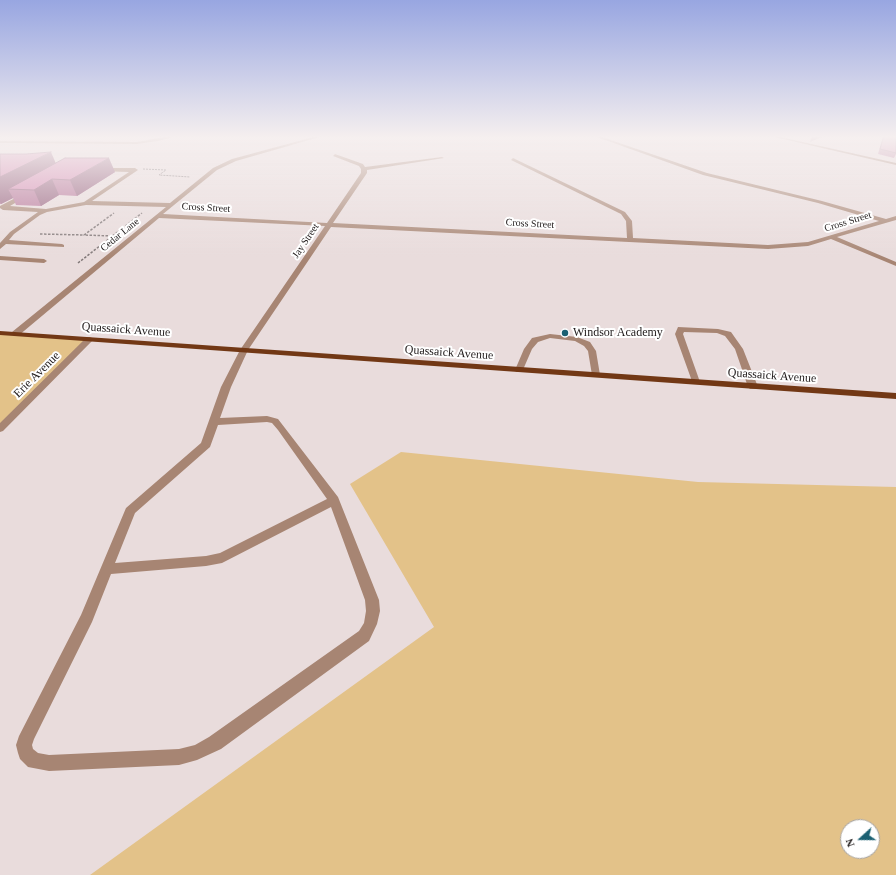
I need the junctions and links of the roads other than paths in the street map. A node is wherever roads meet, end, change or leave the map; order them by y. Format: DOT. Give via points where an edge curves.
graph roads {
  1 [pos="127,177"];
  2 [pos="206,177"];
  3 [pos="361,177"];
  4 [pos="549,177"];
  5 [pos="717,177"];
  6 [pos="30,192"];
  7 [pos="86,203"];
  8 [pos="172,205"];
  9 [pos="1,207"];
  10 [pos="46,211"];
  11 [pos="159,216"];
  12 [pos="896,218"];
  13 [pos="886,221"];
  14 [pos="330,224"];
  15 [pos="832,238"];
  16 [pos="630,240"];
  17 [pos="2,245"];
  18 [pos="62,246"];
  19 [pos="0,258"];
  20 [pos="44,261"];
  21 [pos="896,264"];
  22 [pos="0,333"];
  23 [pos="15,334"];
  24 [pos="90,339"];
  25 [pos="244,350"];
  26 [pos="519,370"];
  27 [pos="596,375"];
  28 [pos="696,382"];
  29 [pos="753,387"];
  30 [pos="896,396"];
  31 [pos="214,422"];
  32 [pos="0,428"];
  33 [pos="334,500"];
  34 [pos="106,569"];
  1 -- 7 [label="street"];
  2 -- 8 [label="street, Cedar Lane"];
  3 -- 14 [label="street, Jay Street"];
  4 -- 16 [label="street" via="623,213 629,221"];
  5 -- 13 [label="street"];
  6 -- 9 [label="street"];
  7 -- 8 [label="street"];
  7 -- 10 [label="street"];
  8 -- 11 [label="street, Cedar Lane"];
  9 -- 10 [label="street"];
  10 -- 17 [label="street" via="12,233"];
  11 -- 14 [label="street, Cross Street"];
  11 -- 23 [label="street, Cedar Lane"];
  12 -- 13 [label="street, Cross Street"];
  13 -- 15 [label="street, Cross Street"];
  14 -- 16 [label="street, Cross Street"];
  14 -- 25 [label="street, Jay Street"];
  15 -- 16 [label="street, Cross Street" via="797,246 768,247"];
  15 -- 21 [label="street"];
  17 -- 18 [label="street"];
  19 -- 20 [label="street"];
  22 -- 23 [label="main road, Quassaick Avenue"];
  23 -- 24 [label="main road, Quassaick Avenue"];
  24 -- 25 [label="main road, Quassaick Avenue"];
  24 -- 32 [label="street, Erie Avenue"];
  25 -- 26 [label="main road, Quassaick Avenue"];
  25 -- 31 [label="street, Jay Street" via="226,387"];
  26 -- 27 [label="main road, Quassaick Avenue"];
  26 -- 27 [label="street" via="535,340 559,336 577,339 587,344 592,351"];
  27 -- 28 [label="main road, Quassaick Avenue"];
  28 -- 29 [label="main road, Quassaick Avenue"];
  28 -- 29 [label="street" via="679,334 681,329 728,334 739,349"];
  29 -- 30 [label="main road, Quassaick Avenue"];
  31 -- 33 [label="street, Jay Street" via="255,418 275,421"];
  31 -- 34 [label="street, Jay Street" via="206,444 197,454 130,511"];
  33 -- 34 [label="street" via="222,558"];
  33 -- 34 [label="street, Jay Street" via="372,600 370,624 364,636 215,743 197,752 179,756 34,761 26,753 24,745 27,736 87,618"];
}
